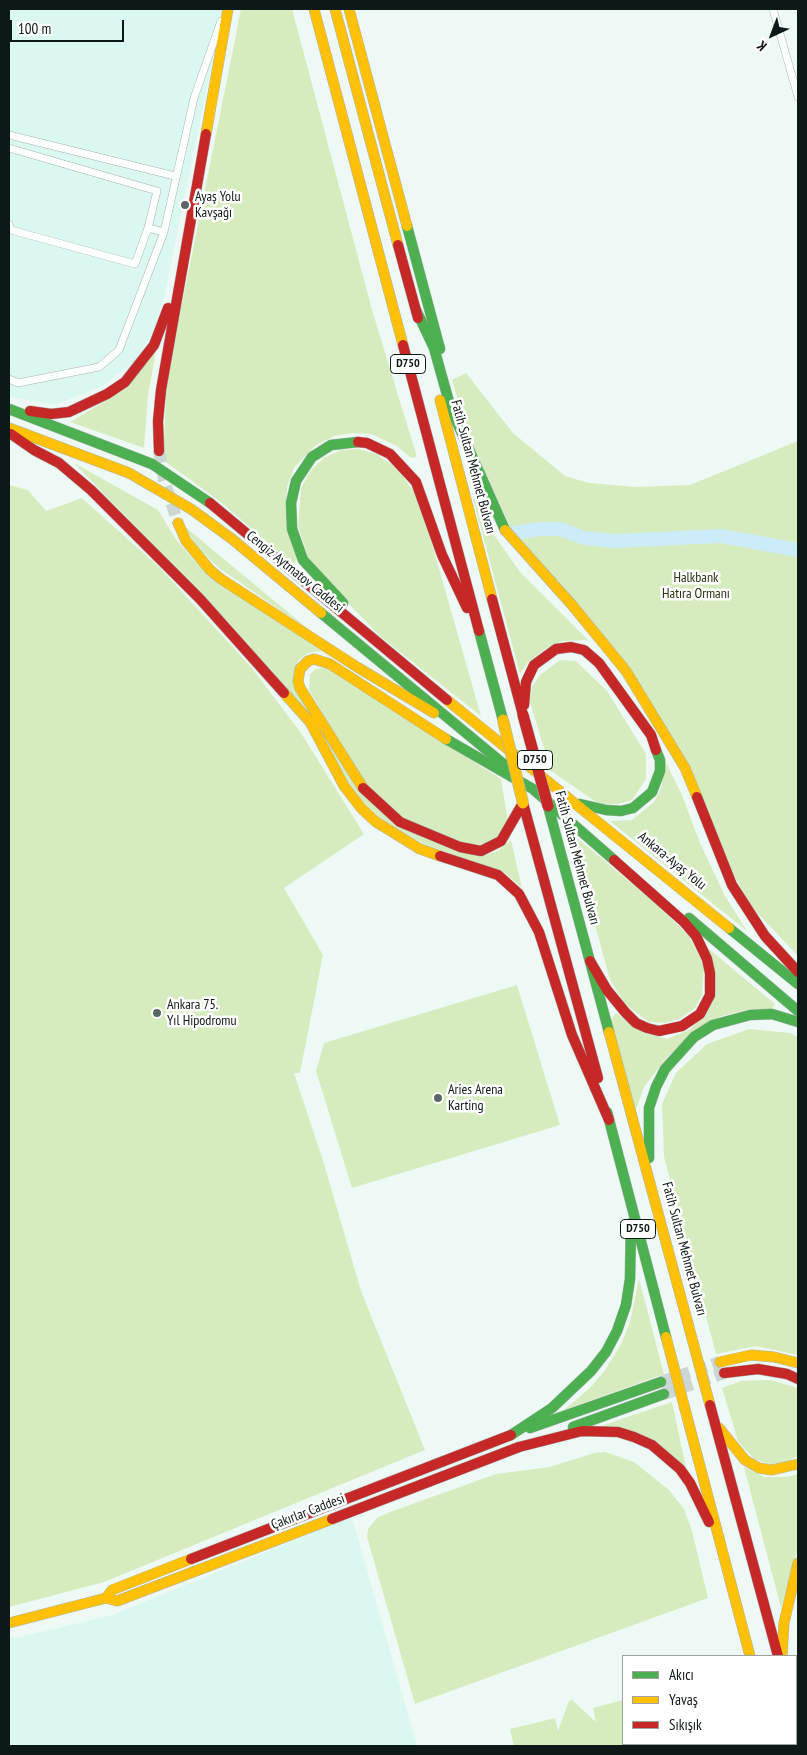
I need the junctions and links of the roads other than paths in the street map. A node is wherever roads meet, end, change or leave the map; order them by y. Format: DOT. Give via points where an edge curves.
graph roads {
  1 [pos="224,9"];
  2 [pos="228,9"];
  3 [pos="314,9"];
  4 [pos="335,9"];
  5 [pos="349,9"];
  6 [pos="773,9"];
  7 [pos="798,97"];
  8 [pos="9,135"];
  9 [pos="9,148"];
  10 [pos="175,176"];
  11 [pos="9,224"];
  12 [pos="148,228"];
  13 [pos="164,232"];
  14 [pos="184,253"];
  15 [pos="416,310"];
  16 [pos="9,379"];
  17 [pos="9,408"];
  18 [pos="9,428"];
  19 [pos="9,432"];
  20 [pos="463,438"];
  21 [pos="159,451"];
  22 [pos="178,524"];
  23 [pos="480,637"];
  24 [pos="398,661"];
  25 [pos="523,714"];
  26 [pos="473,737"];
  27 [pos="526,763"];
  28 [pos="532,789"];
  29 [pos="523,803"];
  30 [pos="576,803"];
  31 [pos="590,962"];
  32 [pos="798,972"];
  33 [pos="798,984"];
  34 [pos="798,1011"];
  35 [pos="798,1022"];
  36 [pos="609,1120"];
  37 [pos="651,1185"];
  38 [pos="630,1200"];
  39 [pos="798,1364"];
  40 [pos="798,1379"];
  41 [pos="661,1382"];
  42 [pos="664,1394"];
  43 [pos="715,1423"];
  44 [pos="512,1435"];
  45 [pos="519,1447"];
  46 [pos="448,1459"];
  47 [pos="798,1464"];
  48 [pos="453,1473"];
  49 [pos="722,1549"];
  50 [pos="798,1563"];
  51 [pos="106,1598"];
  52 [pos="9,1622"];
  53 [pos="750,1655"];
  54 [pos="778,1655"];
  55 [pos="782,1655"];
  1 -- 10 [label="street" via="194,98"];
  2 -- 14 [label="main road"];
  3 -- 23 [label="main road, D750"];
  4 -- 15 [label="main road, Fatih Sultan Mehmet Bulvarı / D750"];
  5 -- 20 [label="main road"];
  6 -- 7 [label="street"];
  8 -- 10 [label="street"];
  9 -- 12 [label="street" via="157,191"];
  10 -- 13 [label="street"];
  11 -- 12 [label="street" via="11,230 135,264"];
  12 -- 13 [label="street"];
  13 -- 16 [label="street" via="119,350 99,367 18,383"];
  14 -- 17 [label="main road" via="163,326 154,345 125,382 69,412 51,414"];
  14 -- 21 [label="main road" via="161,390"];
  15 -- 20 [label="main road" via="434,348 451,409"];
  15 -- 25 [label="main road, Fatih Sultan Mehmet Bulvarı / D750"];
  17 -- 24 [label="main road, Cengiz Aytmatov Caddesi" via="130,455 167,473 241,526"];
  18 -- 26 [label="main road, Cengiz Aytmatov Caddesi" via="129,473 191,509"];
  19 -- 36 [label="main road" via="58,463 92,490 207,606 310,722 344,786 376,822 420,849 498,875 519,894 539,932 572,1035"];
  20 -- 32 [label="main road" via="509,537 612,653 673,744 696,791 732,885 765,936"];
  22 -- 26 [label="main road" via="191,548 222,579 356,667"];
  23 -- 24 [label="main road" via="442,555 416,482 390,454 379,448 354,441 340,443 318,452 300,474 293,492 292,529 301,554 314,573"];
  23 -- 29 [label="main road, D750, bridge"];
  24 -- 27 [label="main road, Cengiz Aytmatov Caddesi"];
  25 -- 30 [label="main road" via="526,682 534,665 545,654 571,647 584,650 599,663 651,735 660,760 660,771 652,792 633,808 620,811"];
  25 -- 31 [label="main road, Fatih Sultan Mehmet Bulvarı / D750, bridge"];
  26 -- 28 [label="main road, Cengiz Aytmatov Caddesi"];
  27 -- 30 [label="main road, Ankara-Ayaş Yolu"];
  28 -- 29 [label="main road" via="426,727 330,664 308,660 300,669 300,688 357,781 400,822 460,847 481,851 501,841"];
  28 -- 31 [label="main road" via="684,922 696,936 707,959 710,995 700,1014 682,1026 659,1031 646,1028 625,1012"];
  28 -- 34 [label="main road"];
  29 -- 36 [label="main road, D750"];
  30 -- 33 [label="main road, Ankara-Ayaş Yolu"];
  31 -- 37 [label="main road, Fatih Sultan Mehmet Bulvarı / D750"];
  35 -- 37 [label="main road" via="772,1014 731,1019 713,1025 679,1051 665,1069 649,1108"];
  36 -- 38 [label="main road, D750"];
  37 -- 43 [label="main road, Fatih Sultan Mehmet Bulvarı / D750"];
  38 -- 44 [label="main road" via="630,1279 618,1331 591,1372 552,1408"];
  38 -- 49 [label="main road, D750"];
  39 -- 40 [label="main road" via="751,1355 722,1368 758,1369"];
  41 -- 44 [label="main road"];
  42 -- 45 [label="main road"];
  43 -- 47 [label="main road" via="746,1460 759,1468 772,1470"];
  43 -- 54 [label="main road, Fatih Sultan Mehmet Bulvarı / D750"];
  44 -- 46 [label="main road, Çakırlar Caddesi"];
  45 -- 48 [label="main road, Çakırlar Caddesi"];
  45 -- 49 [label="main road" via="582,1431 618,1432 652,1445 680,1469 690,1483"];
  46 -- 48 [label="main road"];
  46 -- 51 [label="main road, Çakırlar Caddesi" via="112,1590"];
  48 -- 51 [label="main road, Çakırlar Caddesi" via="117,1602"];
  49 -- 53 [label="main road, D750"];
  50 -- 55 [label="main road" via="784,1622"];
  51 -- 52 [label="main road, Çakırlar Caddesi"];
}
